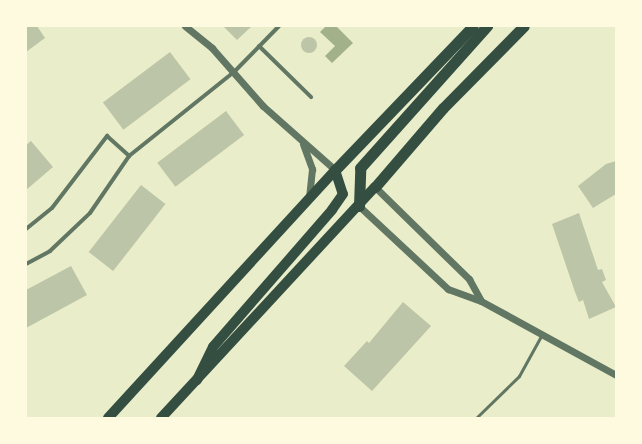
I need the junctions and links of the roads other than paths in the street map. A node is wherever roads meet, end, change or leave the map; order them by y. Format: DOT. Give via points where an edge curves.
graph roads {
  1 [pos="185,26"];
  2 [pos="279,26"];
  3 [pos="474,26"];
  4 [pos="487,26"];
  5 [pos="524,26"];
  6 [pos="259,46"];
  7 [pos="235,71"];
  8 [pos="311,96"];
  9 [pos="300,139"];
  10 [pos="129,156"];
  11 [pos="335,170"];
  12 [pos="374,187"];
  13 [pos="308,200"];
  14 [pos="359,206"];
  15 [pos="26,229"];
  16 [pos="26,264"];
  17 [pos="481,301"];
  18 [pos="541,336"];
  19 [pos="616,375"];
  20 [pos="197,380"];
  21 [pos="108,418"];
  22 [pos="161,418"];
  23 [pos="476,418"];
  1 -- 7 [label="street"];
  2 -- 6 [label="street"];
  3 -- 11 [label="highway"];
  4 -- 14 [label="highway" via="360,168"];
  5 -- 12 [label="highway" via="443,108"];
  6 -- 7 [label="street"];
  6 -- 8 [label="street"];
  7 -- 9 [label="street" via="263,106"];
  7 -- 10 [label="street"];
  9 -- 11 [label="street"];
  9 -- 13 [label="street" via="312,164"];
  10 -- 15 [label="street" via="107,136 52,208"];
  10 -- 16 [label="street" via="90,213 50,251"];
  11 -- 13 [label="highway"];
  11 -- 20 [label="highway" via="343,194 213,347"];
  12 -- 14 [label="highway"];
  12 -- 17 [label="street" via="470,279"];
  13 -- 21 [label="highway"];
  14 -- 17 [label="street" via="448,289"];
  14 -- 20 [label="highway"];
  17 -- 18 [label="street"];
  18 -- 19 [label="street"];
  18 -- 23 [label="lane" via="519,376"];
  20 -- 22 [label="highway"];
}
